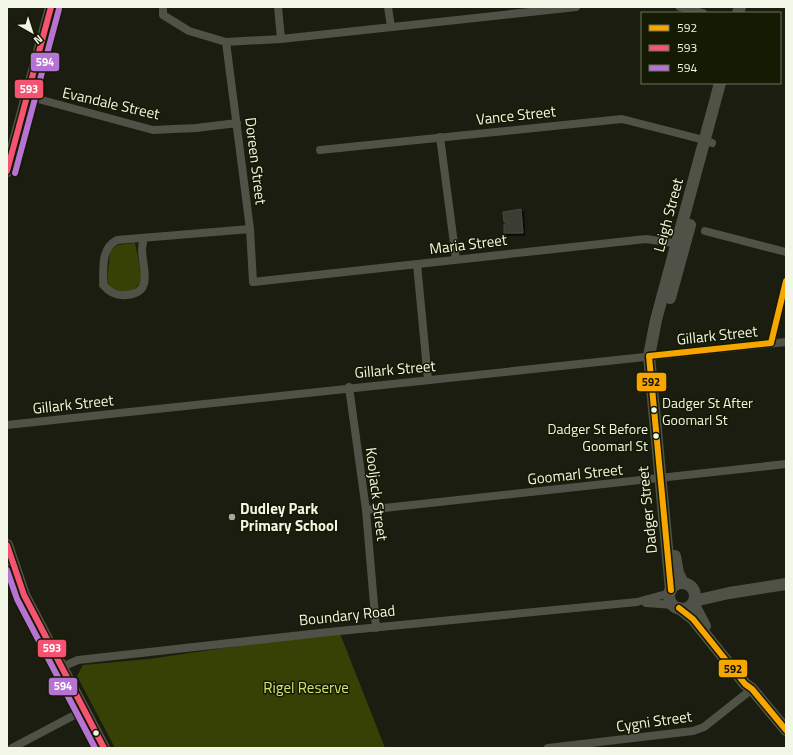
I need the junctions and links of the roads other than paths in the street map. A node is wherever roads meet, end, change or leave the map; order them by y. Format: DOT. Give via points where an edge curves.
graph roads {
  1 [pos="51,7"];
  2 [pos="163,7"];
  3 [pos="278,7"];
  4 [pos="388,7"];
  5 [pos="576,7"];
  6 [pos="680,7"];
  7 [pos="699,12"];
  8 [pos="391,27"];
  9 [pos="281,39"];
  10 [pos="226,42"];
  11 [pos="720,84"];
  12 [pos="728,84"];
  13 [pos="27,96"];
  14 [pos="237,123"];
  15 [pos="440,137"];
  16 [pos="708,141"];
  17 [pos="10,147"];
  18 [pos="320,150"];
  19 [pos="7,171"];
  20 [pos="250,229"];
  21 [pos="704,231"];
  22 [pos="144,238"];
  23 [pos="681,244"];
  24 [pos="786,252"];
  25 [pos="456,259"];
  26 [pos="417,264"];
  27 [pos="786,281"];
  28 [pos="254,282"];
  29 [pos="786,342"];
  30 [pos="771,343"];
  31 [pos="653,355"];
  32 [pos="428,380"];
  33 [pos="349,387"];
  34 [pos="7,425"];
  35 [pos="786,464"];
  36 [pos="663,478"];
  37 [pos="366,510"];
  38 [pos="7,545"];
  39 [pos="786,584"];
  40 [pos="670,591"];
  41 [pos="691,594"];
  42 [pos="637,602"];
  43 [pos="676,607"];
  44 [pos="376,628"];
  45 [pos="62,667"];
  46 [pos="752,689"];
  47 [pos="84,710"];
  48 [pos="786,730"];
  49 [pos="12,748"];
  50 [pos="104,748"];
  51 [pos="548,748"];
  1 -- 13 [label="street"];
  2 -- 10 [label="street" via="163,15 189,31"];
  3 -- 9 [label="street"];
  4 -- 8 [label="street"];
  5 -- 8 [label="street"];
  6 -- 7 [label="street"];
  8 -- 9 [label="street"];
  9 -- 10 [label="street"];
  10 -- 14 [label="street, Doreen Street"];
  11 -- 16 [label="street, Leigh Street"];
  12 -- 16 [label="street, Leigh Street"];
  13 -- 14 [label="street, Evandale Street" via="153,130"];
  13 -- 17 [label="street"];
  14 -- 20 [label="street, Doreen Street"];
  15 -- 16 [label="street, Vance Street" via="622,119"];
  15 -- 18 [label="street, Vance Street"];
  15 -- 25 [label="street"];
  16 -- 23 [label="street, Leigh Street"];
  17 -- 19 [label="street"];
  20 -- 22 [label="street"];
  20 -- 28 [label="street, Doreen Street"];
  21 -- 24 [label="street"];
  22 -- 22 [label="street" via="117,240 106,249 103,285 110,292 120,296 131,295 141,289 145,279 142,250"];
  23 -- 25 [label="street, Maria Street" via="646,238"];
  23 -- 31 [label="street, Leigh Street" via="664,323"];
  25 -- 26 [label="street, Maria Street"];
  26 -- 28 [label="street, Maria Street"];
  26 -- 32 [label="street"];
  27 -- 30 [label="street"];
  29 -- 30 [label="street, Gillark Street"];
  30 -- 31 [label="street, Gillark Street"];
  31 -- 32 [label="street, Gillark Street"];
  31 -- 36 [label="street, Dadger Street" via="658,377"];
  32 -- 33 [label="street, Gillark Street"];
  33 -- 34 [label="street, Gillark Street"];
  33 -- 37 [label="street, Kooljack Street"];
  35 -- 36 [label="street, Goomarl Street"];
  36 -- 37 [label="street, Goomarl Street"];
  36 -- 40 [label="street, Dadger Street"];
  36 -- 41 [label="street, Dadger Street" via="678,573"];
  37 -- 44 [label="street, Kooljack Street"];
  38 -- 45 [label="street" via="24,595"];
  39 -- 41 [label="street" via="729,593"];
  40 -- 41 [label="street" via="676,584"];
  40 -- 42 [label="street, Boundary Road"];
  40 -- 43 [label="street" via="670,600"];
  41 -- 43 [label="street" via="686,607"];
  41 -- 46 [label="street, Dadger Street" via="706,628 750,682"];
  42 -- 43 [label="street, Boundary Road"];
  42 -- 44 [label="street, Boundary Road"];
  43 -- 46 [label="street" via="692,620 745,684"];
  44 -- 45 [label="street, Boundary Road" via="78,660"];
  45 -- 47 [label="street"];
  46 -- 48 [label="street"];
  46 -- 51 [label="street, Cygni Street" via="704,727 693,731"];
  47 -- 49 [label="street"];
  47 -- 50 [label="street"];
}
